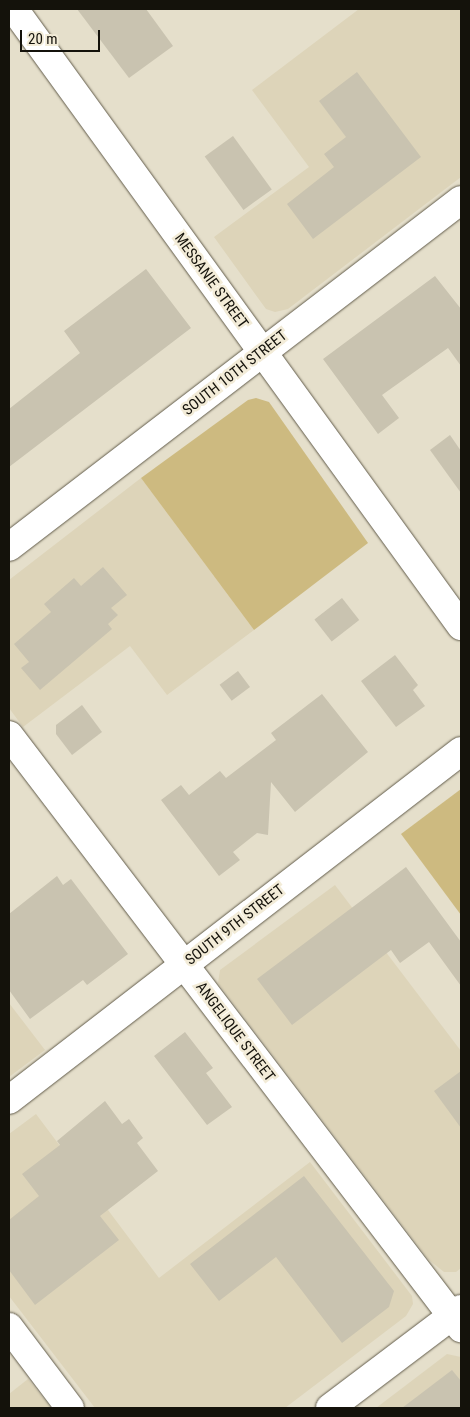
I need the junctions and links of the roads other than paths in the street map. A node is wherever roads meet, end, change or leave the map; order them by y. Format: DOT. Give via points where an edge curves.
graph roads {
  1 [pos="14,9"];
  2 [pos="461,200"];
  3 [pos="262,352"];
  4 [pos="9,547"];
  5 [pos="461,626"];
  6 [pos="9,735"];
  7 [pos="461,751"];
  8 [pos="183,964"];
  9 [pos="9,1100"];
  10 [pos="458,1318"];
  11 [pos="9,1327"];
  12 [pos="70,1408"];
  13 [pos="330,1408"];
  1 -- 3 [label="main road, MESSANIE STREET"];
  2 -- 3 [label="main road, SOUTH 10TH STREET"];
  3 -- 4 [label="main road, SOUTH 10TH STREET"];
  3 -- 5 [label="main road, MESSANIE STREET"];
  6 -- 8 [label="main road, ANGELIQUE STREET"];
  7 -- 8 [label="main road, SOUTH 9TH STREET"];
  8 -- 9 [label="main road, SOUTH 9TH STREET"];
  8 -- 10 [label="main road, ANGELIQUE STREET"];
  10 -- 13 [label="main road"];
  11 -- 12 [label="main road"];
}
